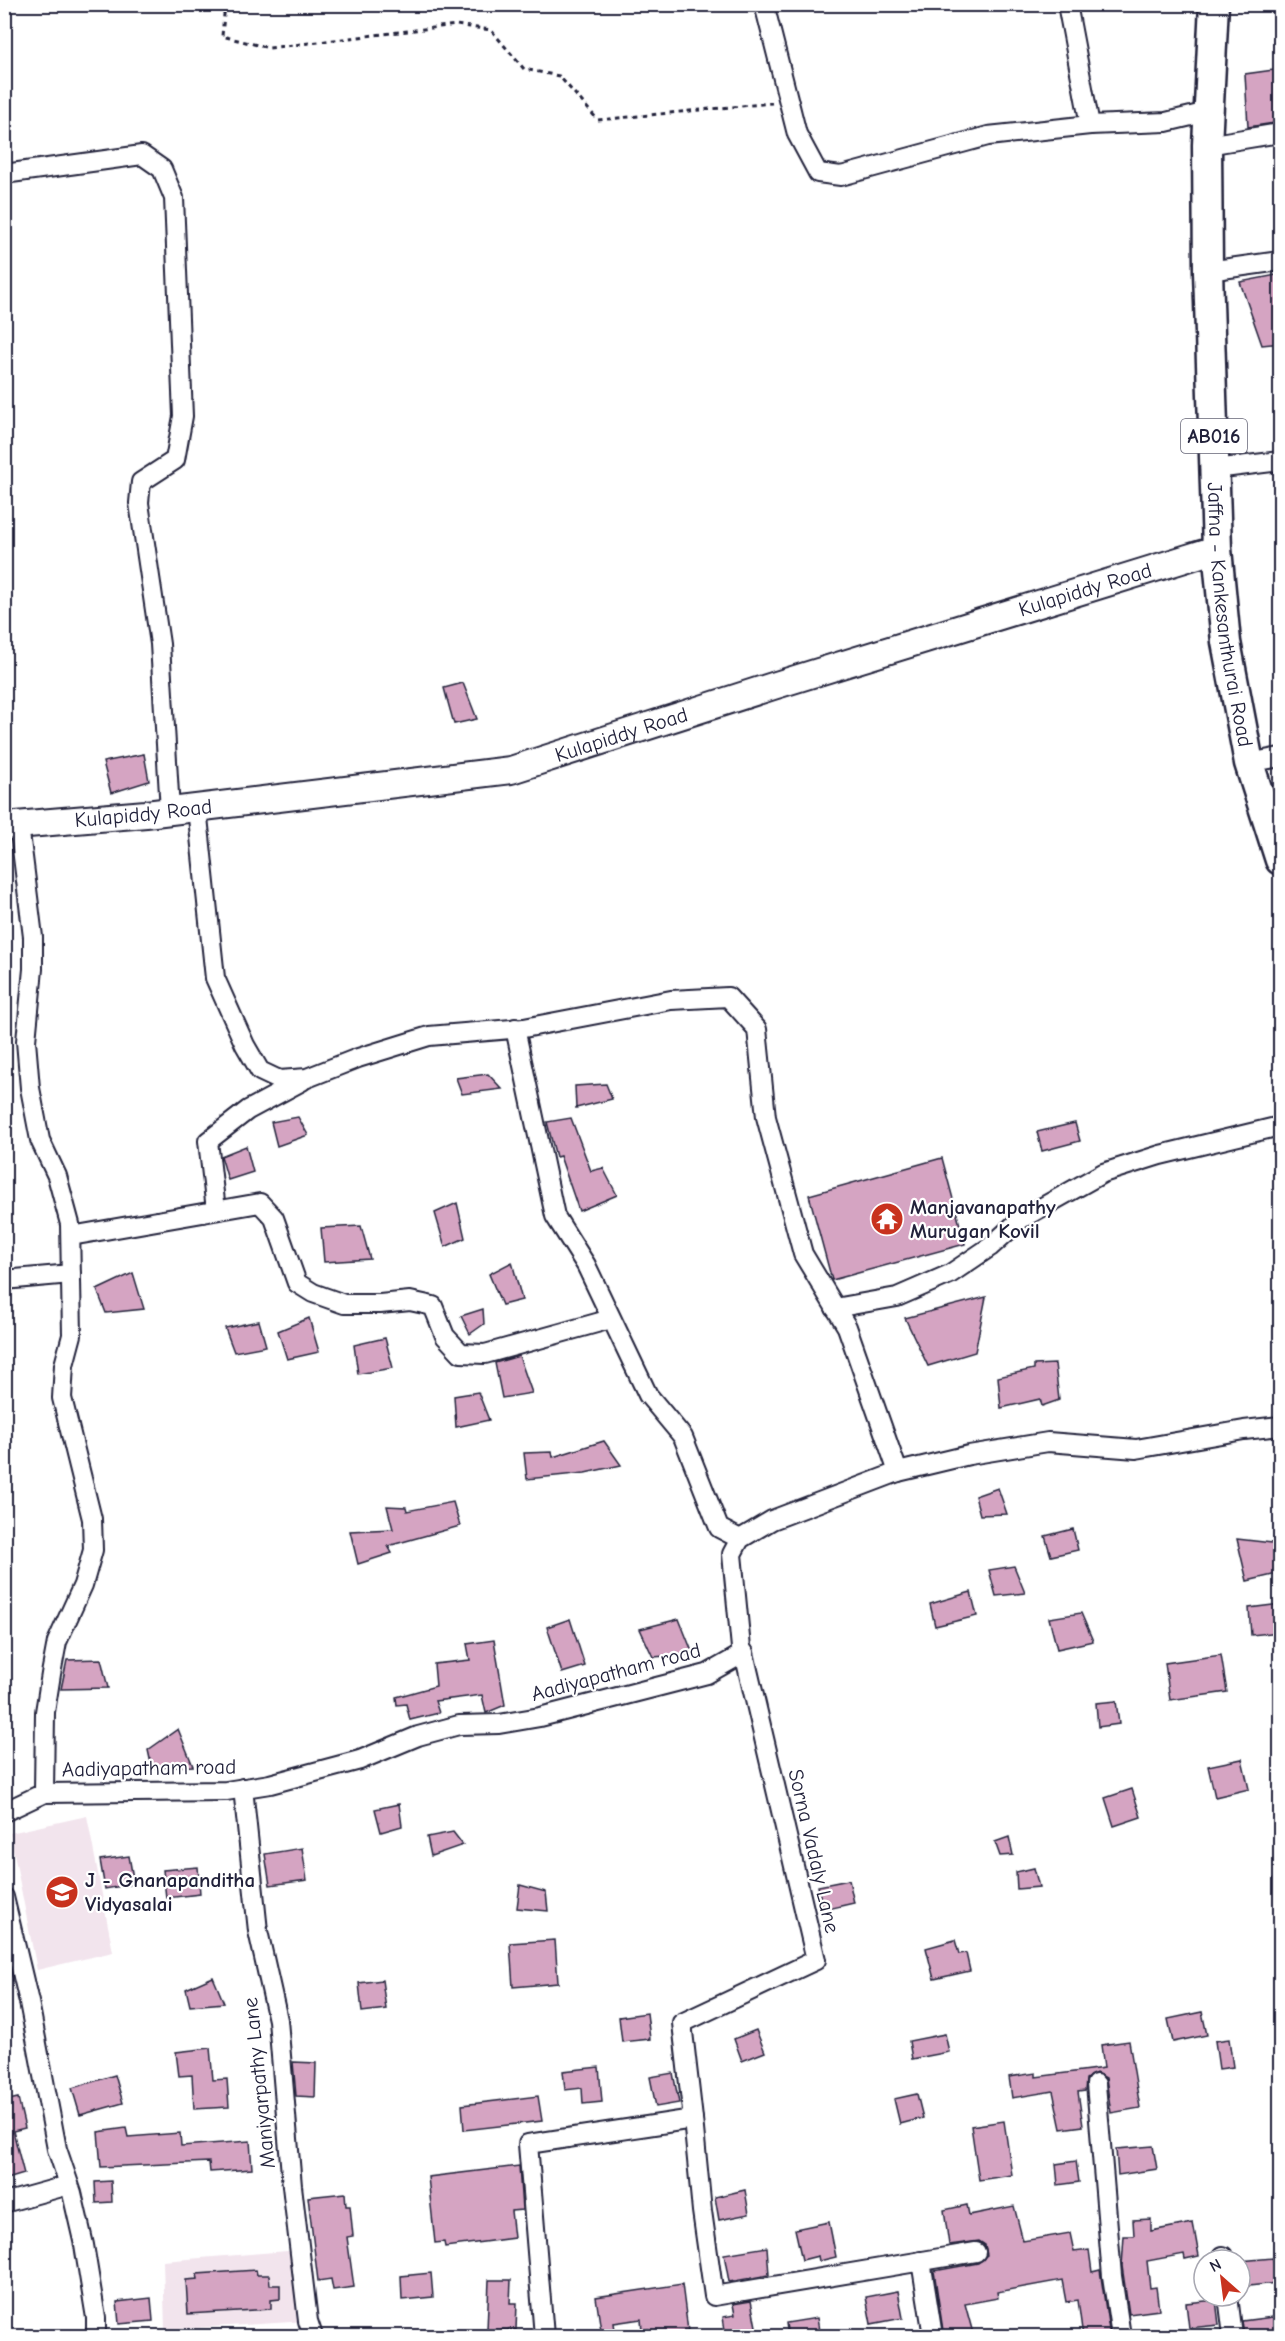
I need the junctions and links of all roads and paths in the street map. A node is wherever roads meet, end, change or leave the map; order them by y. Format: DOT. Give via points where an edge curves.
graph roads {
  1 [pos="225,4"];
  2 [pos="764,4"];
  3 [pos="1067,4"];
  4 [pos="1214,4"];
  5 [pos="789,102"];
  6 [pos="1208,112"];
  7 [pos="1090,125"];
  8 [pos="1281,132"];
  9 [pos="1207,146"];
  10 [pos="4,174"];
  11 [pos="1281,261"];
  12 [pos="1208,271"];
  13 [pos="1281,461"];
  14 [pos="1215,469"];
  15 [pos="1216,549"];
  16 [pos="1281,757"];
  17 [pos="1249,763"];
  18 [pos="197,808"];
  19 [pos="170,812"];
  20 [pos="12,826"];
  21 [pos="1281,860"];
  22 [pos="515,1028"];
  23 [pos="307,1078"];
  24 [pos="1281,1126"];
  25 [pos="216,1210"];
  26 [pos="70,1236"];
  27 [pos="71,1274"];
  28 [pos="4,1280"];
  29 [pos="836,1308"];
  30 [pos="611,1319"];
  31 [pos="1281,1426"];
  32 [pos="898,1472"];
  33 [pos="740,1539"];
  34 [pos="744,1653"];
  35 [pos="243,1788"];
  36 [pos="44,1793"];
  37 [pos="4,1812"];
  38 [pos="4,1897"];
  39 [pos="1096,2084"];
  40 [pos="693,2119"];
  41 [pos="69,2185"];
  42 [pos="4,2203"];
  43 [pos="976,2252"];
  44 [pos="921,2261"];
  45 [pos="1229,2308"];
  46 [pos="96,2337"];
  47 [pos="313,2337"];
  48 [pos="544,2337"];
  49 [pos="933,2337"];
  50 [pos="1121,2337"];
  51 [pos="1233,2337"];
  1 -- 5 [label="path" via="222,36 269,48 456,25 491,30 524,69 559,76 598,120"];
  2 -- 5 [label="street"];
  3 -- 7 [label="street"];
  4 -- 6 [label="main road, Jaffna - Kankesanthurai Road / AB016"];
  5 -- 7 [label="street" via="797,134 818,173 841,176 988,136"];
  6 -- 7 [label="street" via="1166,122"];
  6 -- 9 [label="main road, Jaffna - Kankesanthurai Road / AB016"];
  8 -- 9 [label="street"];
  9 -- 12 [label="main road, Jaffna - Kankesanthurai Road / AB016"];
  10 -- 19 [label="street" via="141,155 162,169 174,198 183,416 175,460 141,482 139,503 160,644"];
  11 -- 12 [label="street"];
  12 -- 14 [label="main road, Jaffna - Kankesanthurai Road / AB016"];
  13 -- 14 [label="street"];
  14 -- 15 [label="main road, Jaffna - Kankesanthurai Road / AB016"];
  15 -- 17 [label="main road, Jaffna - Kankesanthurai Road / AB016" via="1226,642"];
  15 -- 18 [label="main road, Kulapiddy Road" via="511,770"];
  16 -- 17 [label="street"];
  17 -- 21 [label="main road, Jaffna - Kankesanthurai Road / AB016"];
  18 -- 19 [label="main road, Kulapiddy Road"];
  18 -- 23 [label="street" via="215,978 260,1071 279,1080"];
  19 -- 20 [label="main road, Kulapiddy Road"];
  20 -- 26 [label="street" via="33,937 26,1041 30,1088 40,1140 57,1176"];
  22 -- 23 [label="street" via="429,1036"];
  22 -- 29 [label="street" via="671,1000 728,997 757,1029 766,1117 804,1254"];
  22 -- 30 [label="street" via="555,1216 586,1265"];
  23 -- 25 [label="street" via="248,1110 208,1141"];
  24 -- 29 [label="street" via="1103,1173 1022,1219 950,1274 897,1297"];
  25 -- 26 [label="street"];
  25 -- 30 [label="street" via="260,1203 274,1218 297,1283 344,1304 410,1301 433,1306 446,1336 461,1353 485,1354"];
  26 -- 27 [label="street"];
  27 -- 28 [label="street"];
  27 -- 36 [label="street" via="72,1335 64,1365 62,1398 92,1519 93,1550 83,1585 57,1642 45,1712"];
  29 -- 32 [label="street" via="847,1327"];
  30 -- 33 [label="street" via="648,1395 684,1437 719,1528"];
  31 -- 32 [label="street" via="1136,1449 1048,1442"];
  32 -- 33 [label="street" via="772,1520"];
  33 -- 34 [label="street" via="732,1554"];
  34 -- 35 [label="street, Aadiyapatham road" via="707,1674 540,1717 459,1725 418,1736 360,1760"];
  34 -- 40 [label="street, Sorna Vadaly Lane" via="816,1960 682,2023"];
  35 -- 36 [label="street, Aadiyapatham road"];
  35 -- 47 [label="street, Maniyarpathy Lane" via="258,1932 278,2020 292,2186"];
  36 -- 37 [label="street"];
  38 -- 41 [label="street" via="57,2149"];
  39 -- 50 [label="street"];
  40 -- 44 [label="street" via="714,2296"];
  40 -- 48 [label="street" via="528,2144"];
  41 -- 42 [label="street"];
  41 -- 46 [label="street" via="84,2245"];
  43 -- 44 [label="street"];
  44 -- 49 [label="street"];
  45 -- 51 [label="street"];
}
